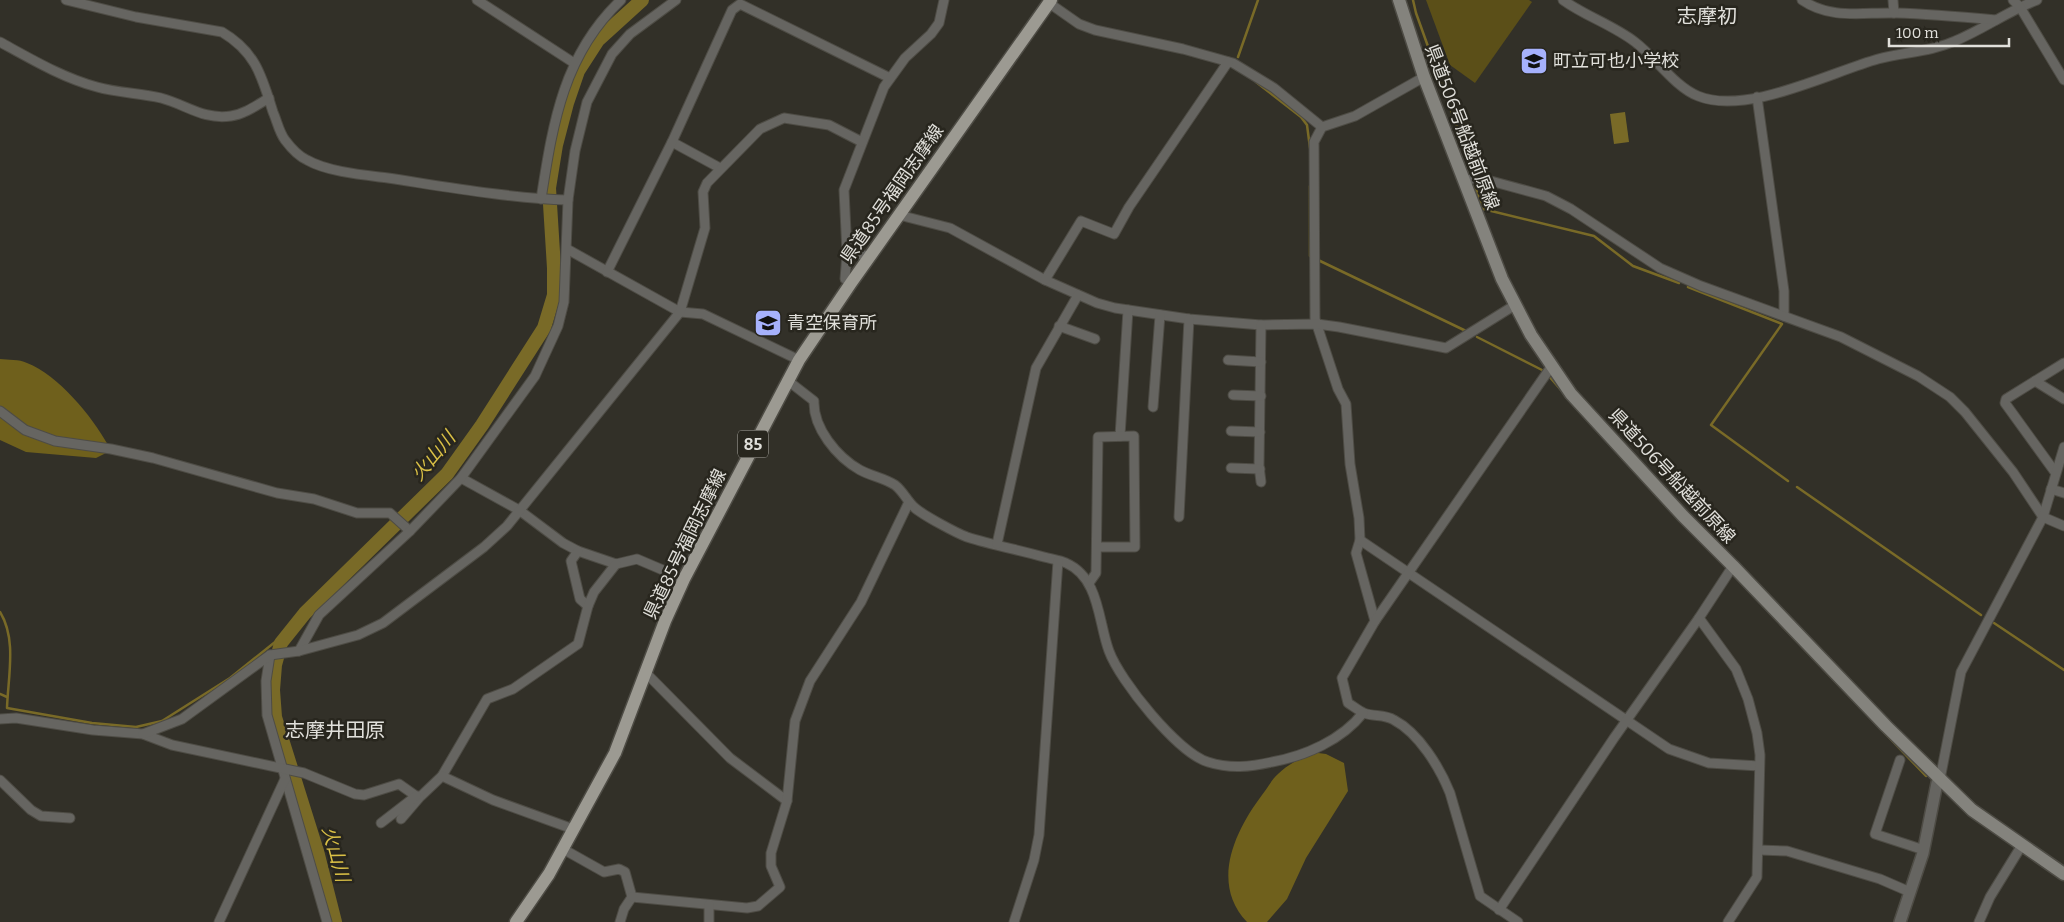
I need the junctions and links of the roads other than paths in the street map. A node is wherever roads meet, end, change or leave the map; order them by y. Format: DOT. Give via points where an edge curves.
graph roads {
  1 [pos="66,0"];
  2 [pos="477,0"];
  3 [pos="621,0"];
  4 [pos="676,0"];
  5 [pos="944,0"];
  6 [pos="1399,0"];
  7 [pos="1802,0"];
  8 [pos="1893,0"];
  9 [pos="2037,0"];
  10 [pos="1566,1"];
  11 [pos="1050,2"];
  12 [pos="2016,4"];
  13 [pos="1894,13"];
  14 [pos="1996,20"];
  15 [pos="0,42"];
  16 [pos="574,62"];
  17 [pos="1228,62"];
  18 [pos="1424,77"];
  19 [pos="890,78"];
  20 [pos="2064,80"];
  21 [pos="1757,97"];
  22 [pos="269,98"];
  23 [pos="1322,127"];
  24 [pos="672,142"];
  25 [pos="862,142"];
  26 [pos="720,168"];
  27 [pos="1464,182"];
  28 [pos="542,199"];
  29 [pos="568,200"];
  30 [pos="898,215"];
  31 [pos="567,249"];
  32 [pos="848,253"];
  33 [pos="870,256"];
  34 [pos="606,272"];
  35 [pos="1045,280"];
  36 [pos="851,283"];
  37 [pos="1078,295"];
  38 [pos="1515,305"];
  39 [pos="1128,310"];
  40 [pos="680,312"];
  41 [pos="1160,315"];
  42 [pos="1784,316"];
  43 [pos="1189,319"];
  44 [pos="1261,324"];
  45 [pos="1317,324"];
  46 [pos="1059,326"];
  47 [pos="1095,339"];
  48 [pos="799,360"];
  49 [pos="1228,360"];
  50 [pos="1261,362"];
  51 [pos="2064,363"];
  52 [pos="1548,372"];
  53 [pos="787,380"];
  54 [pos="2035,381"];
  55 [pos="1233,396"];
  56 [pos="1261,396"];
  57 [pos="2064,399"];
  58 [pos="1154,407"];
  59 [pos="0,411"];
  60 [pos="1231,431"];
  61 [pos="1260,432"];
  62 [pos="1120,436"];
  63 [pos="2064,447"];
  64 [pos="1231,468"];
  65 [pos="1260,469"];
  66 [pos="2055,472"];
  67 [pos="462,478"];
  68 [pos="1261,482"];
  69 [pos="2051,489"];
  70 [pos="2064,493"];
  71 [pos="909,502"];
  72 [pos="519,510"];
  73 [pos="1179,517"];
  74 [pos="2043,517"];
  75 [pos="2064,526"];
  76 [pos="408,529"];
  77 [pos="1360,540"];
  78 [pos="997,544"];
  79 [pos="1097,546"];
  80 [pos="578,551"];
  81 [pos="1058,561"];
  82 [pos="616,564"];
  83 [pos="1733,566"];
  84 [pos="1409,574"];
  85 [pos="684,579"];
  86 [pos="1089,583"];
  87 [pos="588,606"];
  88 [pos="1699,618"];
  89 [pos="1375,621"];
  90 [pos="299,651"];
  91 [pos="270,655"];
  92 [pos="646,674"];
  93 [pos="1363,713"];
  94 [pos="0,720"];
  95 [pos="1627,720"];
  96 [pos="143,734"];
  97 [pos="1900,760"];
  98 [pos="1759,766"];
  99 [pos="281,768"];
  100 [pos="442,776"];
  101 [pos="285,779"];
  102 [pos="1940,779"];
  103 [pos="0,780"];
  104 [pos="418,796"];
  105 [pos="787,801"];
  106 [pos="70,818"];
  107 [pos="401,819"];
  108 [pos="381,823"];
  109 [pos="573,829"];
  110 [pos="2022,845"];
  111 [pos="563,850"];
  112 [pos="1759,850"];
  113 [pos="1924,850"];
  114 [pos="2064,874"];
  115 [pos="1910,892"];
  116 [pos="632,897"];
  117 [pos="709,905"];
  118 [pos="1499,910"];
  119 [pos="219,922"];
  120 [pos="327,922"];
  121 [pos="517,922"];
  122 [pos="620,922"];
  123 [pos="709,922"];
  124 [pos="1014,922"];
  125 [pos="1518,922"];
  126 [pos="1728,922"];
  127 [pos="1900,922"];
  128 [pos="1980,922"];
  1 -- 22 [label="street" via="136,17 222,32 251,56"];
  2 -- 16 [label="street"];
  3 -- 16 [label="street" via="596,27"];
  4 -- 29 [label="street" via="630,34 604,67 579,128"];
  5 -- 19 [label="street" via="939,23"];
  6 -- 18 [label="main road, 県道506号船越前原線"];
  7 -- 13 [label="street" via="1824,11 1842,14"];
  8 -- 13 [label="street"];
  9 -- 12 [label="street"];
  10 -- 21 [label="street" via="1637,42 1698,96 1728,100"];
  11 -- 17 [label="street" via="1079,24 1095,30"];
  11 -- 30 [label="main road, 県道85号福岡志摩線 / 85"];
  12 -- 14 [label="street"];
  12 -- 20 [label="street"];
  13 -- 14 [label="street"];
  14 -- 21 [label="street" via="1940,47 1878,59 1807,84"];
  15 -- 22 [label="street" via="54,71 95,86 136,96 161,98 205,115 232,116"];
  16 -- 28 [label="street" via="551,140"];
  17 -- 23 [label="street" via="1274,88"];
  17 -- 35 [label="street" via="1114,234 1081,221"];
  18 -- 23 [label="street" via="1355,116"];
  18 -- 27 [label="main road, 県道506号船越前原線"];
  19 -- 24 [label="street" via="740,4 732,10"];
  19 -- 25 [label="street"];
  21 -- 42 [label="street" via="1784,291"];
  22 -- 28 [label="street" via="283,137 297,154 308,161 359,174"];
  23 -- 45 [label="street" via="1314,142"];
  24 -- 26 [label="street"];
  24 -- 34 [label="street"];
  25 -- 26 [label="street" via="829,125 784,118 760,129"];
  25 -- 32 [label="street" via="844,190"];
  26 -- 40 [label="street" via="706,183 703,192 705,228"];
  27 -- 38 [label="main road, 県道506号船越前原線" via="1485,240"];
  27 -- 42 [label="street" via="1476,177 1546,196 1660,268"];
  28 -- 29 [label="street"];
  29 -- 31 [label="street"];
  30 -- 33 [label="main road, 県道85号福岡志摩線 / 85"];
  30 -- 35 [label="street" via="950,228"];
  31 -- 34 [label="street"];
  31 -- 67 [label="street" via="564,302 548,350 522,396"];
  32 -- 33 [label="street"];
  32 -- 36 [label="street" via="845,279"];
  33 -- 36 [label="main road, 県道85号福岡志摩線 / 85"];
  34 -- 40 [label="street"];
  35 -- 37 [label="street"];
  36 -- 48 [label="main road, 県道85号福岡志摩線 / 85"];
  37 -- 39 [label="street"];
  37 -- 46 [label="street"];
  38 -- 45 [label="street" via="1446,348"];
  38 -- 52 [label="main road, 県道506号船越前原線"];
  39 -- 41 [label="street"];
  39 -- 62 [label="street"];
  40 -- 48 [label="street" via="703,314"];
  40 -- 72 [label="street"];
  41 -- 43 [label="street"];
  41 -- 58 [label="street"];
  42 -- 74 [label="street" via="1878,355 1950,397 1996,450"];
  43 -- 44 [label="street"];
  43 -- 73 [label="street"];
  44 -- 45 [label="street"];
  44 -- 50 [label="street"];
  45 -- 77 [label="street" via="1346,404"];
  46 -- 47 [label="street"];
  46 -- 78 [label="street" via="1031,383"];
  48 -- 53 [label="main road, 県道85号福岡志摩線 / 85"];
  49 -- 50 [label="street"];
  50 -- 56 [label="street"];
  51 -- 54 [label="street"];
  52 -- 83 [label="main road, 県道506号船越前原線"];
  52 -- 84 [label="street"];
  53 -- 71 [label="street" via="814,401 813,409 823,434 847,461 861,471 893,484"];
  53 -- 85 [label="main road, 県道85号福岡志摩線 / 85"];
  54 -- 57 [label="street"];
  54 -- 66 [label="street" via="2006,399 2005,403"];
  55 -- 56 [label="street"];
  56 -- 61 [label="street"];
  59 -- 76 [label="street" via="25,430 55,441 152,458 277,494 314,498 357,512 390,513"];
  60 -- 61 [label="street"];
  61 -- 65 [label="street"];
  62 -- 79 [label="street" via="1098,437"];
  62 -- 79 [label="street" via="1134,436 1135,547"];
  63 -- 66 [label="street"];
  64 -- 65 [label="street"];
  65 -- 68 [label="street"];
  66 -- 69 [label="street"];
  67 -- 72 [label="street"];
  67 -- 76 [label="street"];
  69 -- 70 [label="street"];
  69 -- 74 [label="street"];
  71 -- 78 [label="street" via="966,536"];
  71 -- 105 [label="street" via="865,596 803,697 795,721"];
  72 -- 80 [label="street"];
  72 -- 90 [label="street" via="484,547 383,623 358,636"];
  74 -- 75 [label="street"];
  74 -- 102 [label="street" via="1961,672"];
  76 -- 90 [label="street" via="319,615"];
  77 -- 84 [label="street"];
  77 -- 89 [label="street" via="1356,553"];
  78 -- 81 [label="street"];
  79 -- 86 [label="street" via="1096,573"];
  80 -- 82 [label="street"];
  80 -- 87 [label="street" via="570,561 580,599"];
  81 -- 86 [label="street" via="1066,563"];
  81 -- 124 [label="street" via="1039,835"];
  82 -- 85 [label="street" via="637,559"];
  82 -- 87 [label="street" via="594,592"];
  83 -- 88 [label="street"];
  83 -- 102 [label="main road, 県道506号船越前原線"];
  84 -- 89 [label="street"];
  84 -- 95 [label="street"];
  85 -- 92 [label="main road, 県道85号福岡志摩線 / 85"];
  86 -- 93 [label="street" via="1096,598 1109,653 1128,684 1159,724 1208,762 1243,768 1302,754 1321,746 1355,723"];
  87 -- 100 [label="street" via="578,644 513,689 487,699"];
  88 -- 95 [label="street"];
  88 -- 98 [label="street" via="1736,669 1757,732"];
  89 -- 93 [label="street" via="1342,678 1348,703"];
  90 -- 91 [label="street"];
  91 -- 96 [label="street" via="182,719"];
  91 -- 99 [label="street" via="266,681 268,715"];
  92 -- 105 [label="street" via="730,758"];
  92 -- 109 [label="main road, 県道85号福岡志摩線 / 85" via="614,753"];
  93 -- 118 [label="street" via="1396,720 1434,761 1450,793 1480,896"];
  94 -- 96 [label="street" via="16,718"];
  95 -- 98 [label="street" via="1682,756 1709,763"];
  95 -- 118 [label="street"];
  96 -- 99 [label="street" via="172,745"];
  97 -- 113 [label="street" via="1875,834"];
  98 -- 112 [label="street"];
  99 -- 101 [label="street"];
  99 -- 104 [label="street" via="304,773 355,794 364,795 399,784"];
  100 -- 104 [label="street"];
  100 -- 109 [label="street" via="493,800"];
  101 -- 119 [label="street"];
  101 -- 120 [label="street"];
  102 -- 110 [label="main road, 県道506号船越前原線" via="1972,810"];
  102 -- 113 [label="street"];
  103 -- 106 [label="street" via="41,816"];
  104 -- 107 [label="street"];
  104 -- 108 [label="street"];
  105 -- 117 [label="street" via="771,853 771,866 780,887 758,906"];
  109 -- 111 [label="main road, 県道85号福岡志摩線 / 85"];
  110 -- 114 [label="main road, 県道506号船越前原線"];
  110 -- 128 [label="street" via="1990,897"];
  111 -- 116 [label="street" via="604,872 625,872"];
  111 -- 121 [label="main road, 県道85号福岡志摩線 / 85"];
  112 -- 115 [label="street" via="1787,851 1880,879"];
  112 -- 126 [label="street" via="1757,877"];
  113 -- 115 [label="street"];
  115 -- 127 [label="street"];
  116 -- 117 [label="street"];
  116 -- 122 [label="street"];
  117 -- 123 [label="street"];
  118 -- 125 [label="street"];
}
